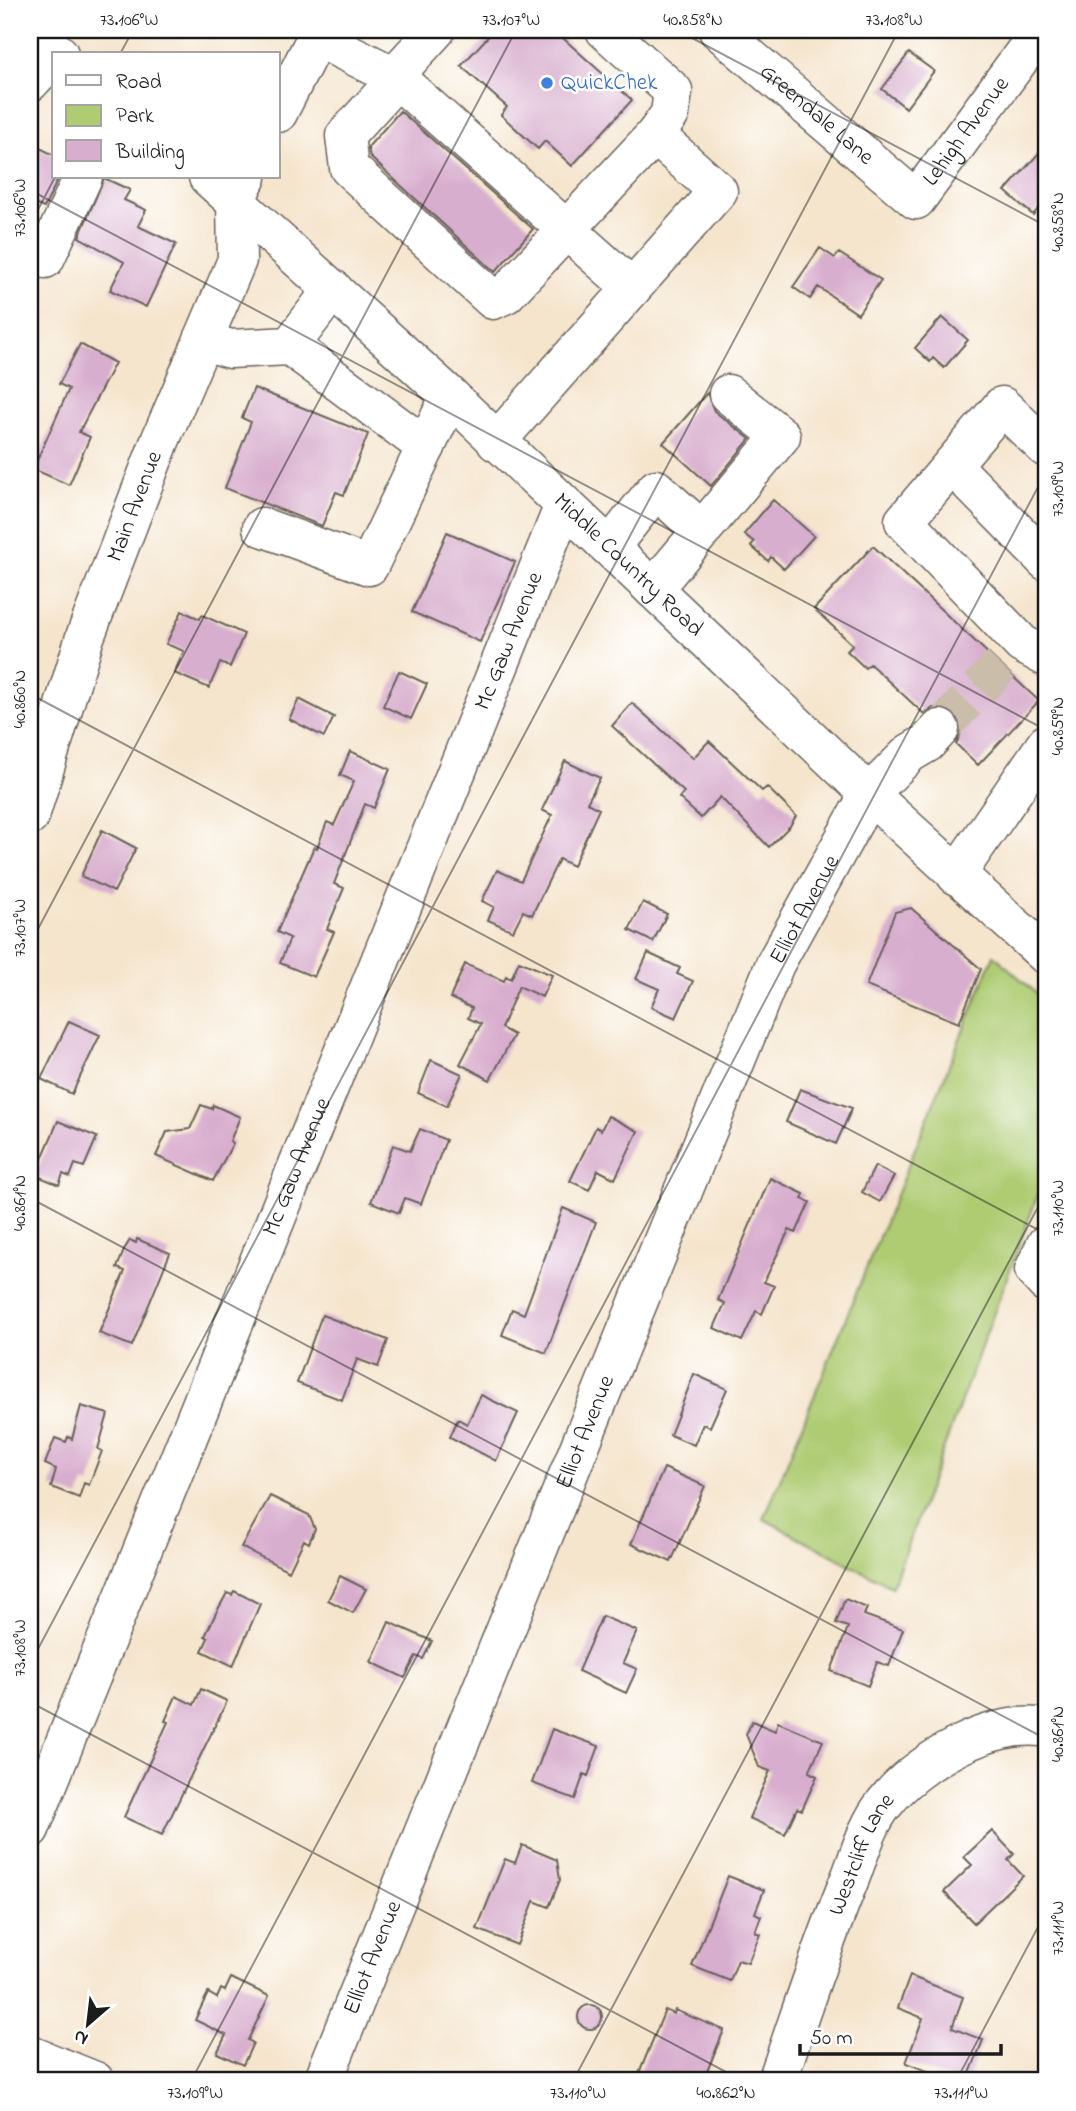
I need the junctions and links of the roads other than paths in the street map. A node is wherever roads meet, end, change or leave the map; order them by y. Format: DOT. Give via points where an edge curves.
graph roads {
  1 [pos="436,30"];
  2 [pos="605,30"];
  3 [pos="718,30"];
  4 [pos="1041,30"];
  5 [pos="318,33"];
  6 [pos="51,50"];
  7 [pos="396,78"];
  8 [pos="30,82"];
  9 [pos="280,109"];
  10 [pos="654,135"];
  11 [pos="83,178"];
  12 [pos="230,184"];
  13 [pos="916,200"];
  14 [pos="568,231"];
  15 [pos="45,259"];
  16 [pos="632,288"];
  17 [pos="333,289"];
  18 [pos="203,340"];
  19 [pos="290,346"];
  20 [pos="728,394"];
  21 [pos="450,396"];
  22 [pos="496,442"];
  23 [pos="426,447"];
  24 [pos="1046,448"];
  25 [pos="952,465"];
  26 [pos="564,505"];
  27 [pos="262,527"];
  28 [pos="702,531"];
  29 [pos="610,547"];
  30 [pos="1046,561"];
  31 [pos="653,589"];
  32 [pos="1023,655"];
  33 [pos="940,729"];
  34 [pos="1046,744"];
  35 [pos="869,794"];
  36 [pos="30,816"];
  37 [pos="956,875"];
  38 [pos="1046,955"];
  39 [pos="1046,1244"];
  40 [pos="1046,1283"];
  41 [pos="1046,1728"];
  42 [pos="30,1829"];
  43 [pos="30,2055"];
  44 [pos="95,2081"];
  45 [pos="323,2081"];
  46 [pos="778,2081"];
  1 -- 7 [label="street"];
  2 -- 10 [label="street" via="673,91 670,114"];
  3 -- 13 [label="street, Greendale Lane"];
  4 -- 13 [label="street, Lehigh Avenue"];
  5 -- 7 [label="street"];
  5 -- 9 [label="street"];
  6 -- 8 [label="street"];
  7 -- 14 [label="street"];
  7 -- 14 [label="street" via="345,136 349,168 493,300 506,294"];
  10 -- 14 [label="street"];
  10 -- 16 [label="street" via="718,191"];
  11 -- 15 [label="street"];
  12 -- 17 [label="street, Middle Country Road"];
  12 -- 18 [label="street, Main Avenue" via="237,260"];
  14 -- 16 [label="street"];
  16 -- 22 [label="street"];
  17 -- 19 [label="street"];
  17 -- 21 [label="street, Middle Country Road"];
  18 -- 19 [label="street" via="230,349"];
  18 -- 36 [label="street, Main Avenue" via="85,637"];
  19 -- 23 [label="street"];
  20 -- 28 [label="street" via="781,436"];
  21 -- 22 [label="street, Middle Country Road"];
  21 -- 23 [label="street"];
  22 -- 26 [label="street, Middle Country Road"];
  23 -- 27 [label="street" via="369,566"];
  24 -- 25 [label="street" via="1002,406"];
  25 -- 30 [label="street"];
  25 -- 32 [label="street" via="904,521"];
  26 -- 29 [label="street, Middle Country Road"];
  26 -- 42 [label="street, Mc Gaw Avenue"];
  28 -- 29 [label="street" via="656,489"];
  28 -- 31 [label="street"];
  29 -- 31 [label="street, Middle Country Road"];
  31 -- 35 [label="street, Middle Country Road"];
  33 -- 35 [label="street, Elliot Avenue"];
  34 -- 37 [label="street"];
  35 -- 37 [label="street, Middle Country Road"];
  35 -- 45 [label="street, Elliot Avenue" via="775,964"];
  37 -- 38 [label="street, Middle Country Road"];
  39 -- 40 [label="street" via="1034,1270"];
  41 -- 46 [label="street, Westcliff Lane" via="1008,1729 946,1751 884,1804 840,1903"];
  43 -- 44 [label="street"];
}
